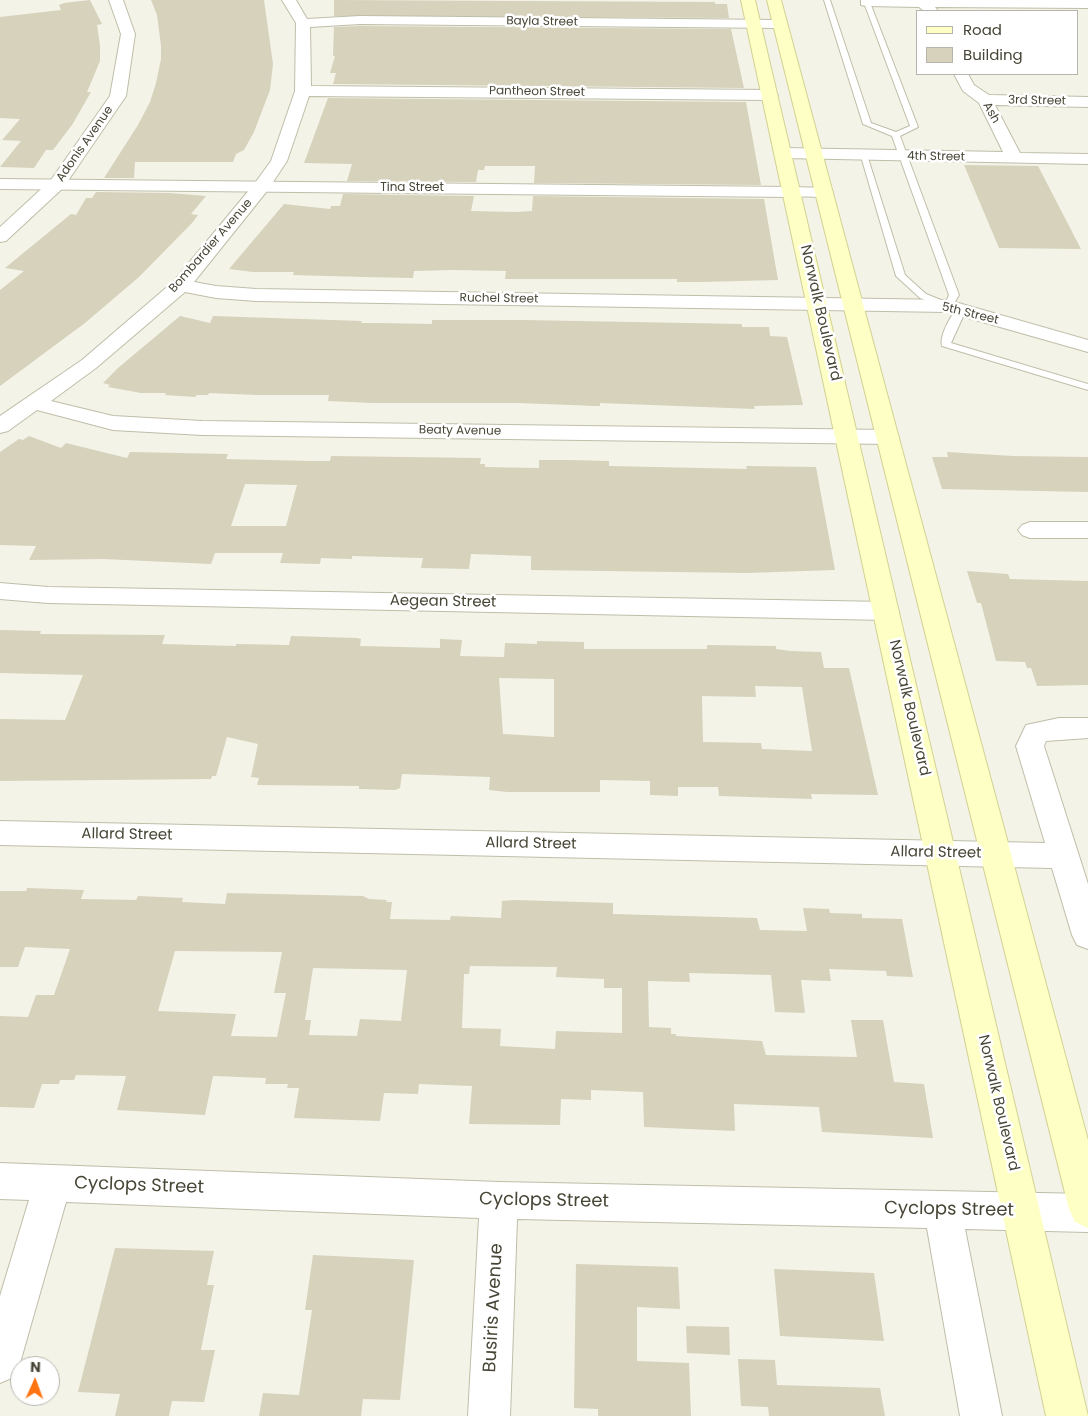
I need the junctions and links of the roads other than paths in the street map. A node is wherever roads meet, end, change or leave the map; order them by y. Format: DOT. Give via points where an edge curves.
graph roads {
  1 [pos="116,0"];
  2 [pos="289,0"];
  3 [pos="748,0"];
  4 [pos="774,0"];
  5 [pos="827,0"];
  6 [pos="866,1"];
  7 [pos="919,3"];
  8 [pos="1088,4"];
  9 [pos="930,10"];
  10 [pos="303,23"];
  11 [pos="754,24"];
  12 [pos="780,24"];
  13 [pos="962,75"];
  14 [pos="304,91"];
  15 [pos="770,95"];
  16 [pos="985,100"];
  17 [pos="1088,102"];
  18 [pos="896,135"];
  19 [pos="784,153"];
  20 [pos="814,154"];
  21 [pos="863,155"];
  22 [pos="903,156"];
  23 [pos="1014,158"];
  24 [pos="1088,159"];
  25 [pos="0,184"];
  26 [pos="57,184"];
  27 [pos="261,187"];
  28 [pos="792,192"];
  29 [pos="824,192"];
  30 [pos="0,237"];
  31 [pos="181,285"];
  32 [pos="818,304"];
  33 [pos="854,304"];
  34 [pos="955,308"];
  35 [pos="1088,346"];
  36 [pos="1088,387"];
  37 [pos="35,403"];
  38 [pos="0,426"];
  39 [pos="847,436"];
  40 [pos="888,437"];
  41 [pos="1030,530"];
  42 [pos="1088,530"];
  43 [pos="0,591"];
  44 [pos="886,611"];
  45 [pos="1088,728"];
  46 [pos="0,833"];
  47 [pos="942,853"];
  48 [pos="996,854"];
  49 [pos="1063,856"];
  50 [pos="1088,935"];
  51 [pos="0,1181"];
  52 [pos="53,1182"];
  53 [pos="499,1200"];
  54 [pos="943,1210"];
  55 [pos="1022,1211"];
  56 [pos="1088,1211"];
  57 [pos="0,1364"];
  58 [pos="489,1416"];
  59 [pos="981,1416"];
  60 [pos="1067,1416"];
  1 -- 26 [label="street, Adonis Avenue" via="128,34 118,96"];
  2 -- 10 [label="street"];
  3 -- 11 [label="main road, Norwalk Boulevard"];
  4 -- 12 [label="main road"];
  5 -- 18 [label="lane" via="867,124"];
  6 -- 7 [label="street"];
  6 -- 18 [label="lane" via="914,127"];
  7 -- 8 [label="street"];
  7 -- 9 [label="street" via="926,4"];
  10 -- 11 [label="street, Bayla Street" via="370,20"];
  10 -- 14 [label="street, Bombardier Avenue"];
  11 -- 12 [label="street, Bayla Street"];
  11 -- 15 [label="main road, Norwalk Boulevard"];
  12 -- 20 [label="main road"];
  13 -- 16 [label="street, Ash" via="968,88"];
  14 -- 15 [label="street, Pantheon Street"];
  14 -- 27 [label="street, Bombardier Avenue" via="279,161"];
  15 -- 19 [label="main road, Norwalk Boulevard"];
  16 -- 17 [label="street, 3rd Street"];
  16 -- 23 [label="street, Ash"];
  18 -- 22 [label="lane"];
  19 -- 20 [label="street, 4th Street"];
  19 -- 28 [label="main road, Norwalk Boulevard"];
  20 -- 21 [label="street, 4th Street"];
  20 -- 29 [label="main road"];
  21 -- 22 [label="street, 4th Street"];
  21 -- 34 [label="lane" via="901,276 923,296"];
  22 -- 23 [label="street, 4th Street"];
  22 -- 34 [label="lane" via="954,295"];
  23 -- 24 [label="street, 4th Street"];
  25 -- 26 [label="street, Tina Street"];
  26 -- 27 [label="street, Tina Street"];
  26 -- 30 [label="street, Adonis Avenue"];
  27 -- 28 [label="street, Tina Street"];
  27 -- 31 [label="street, Bombardier Avenue"];
  28 -- 29 [label="street, Tina Street"];
  28 -- 32 [label="main road, Norwalk Boulevard"];
  29 -- 33 [label="main road"];
  31 -- 32 [label="street, Ruchel Street" via="256,295"];
  31 -- 37 [label="street, Bombardier Avenue" via="89,364"];
  32 -- 33 [label="street, 5th Street"];
  32 -- 39 [label="main road, Norwalk Boulevard"];
  33 -- 34 [label="street, 5th Street"];
  33 -- 40 [label="main road"];
  34 -- 35 [label="street, 5th Street"];
  34 -- 36 [label="lane" via="946,344"];
  37 -- 38 [label="street, Bombardier Avenue"];
  37 -- 39 [label="street, Beaty Avenue" via="114,423 202,428"];
  39 -- 40 [label="street, Beaty Avenue"];
  39 -- 44 [label="main road, Norwalk Boulevard"];
  40 -- 48 [label="main road"];
  41 -- 42 [label="street"];
  43 -- 44 [label="street, Aegean Street" via="58,595"];
  44 -- 47 [label="main road, Norwalk Boulevard"];
  45 -- 49 [label="street" via="1036,732 1030,746"];
  46 -- 47 [label="street, Allard Street"];
  47 -- 48 [label="street, Allard Street"];
  47 -- 55 [label="main road, Norwalk Boulevard"];
  48 -- 49 [label="street, Allard Street"];
  48 -- 56 [label="main road"];
  49 -- 50 [label="street"];
  51 -- 52 [label="street, Cyclops Street"];
  52 -- 53 [label="street, Cyclops Street"];
  52 -- 57 [label="street"];
  53 -- 54 [label="street, Cyclops Street"];
  53 -- 58 [label="street, Busiris Avenue"];
  54 -- 55 [label="street, Cyclops Street"];
  54 -- 59 [label="street"];
  55 -- 56 [label="street, Cyclops Street"];
  55 -- 60 [label="main road, Norwalk Boulevard"];
}
